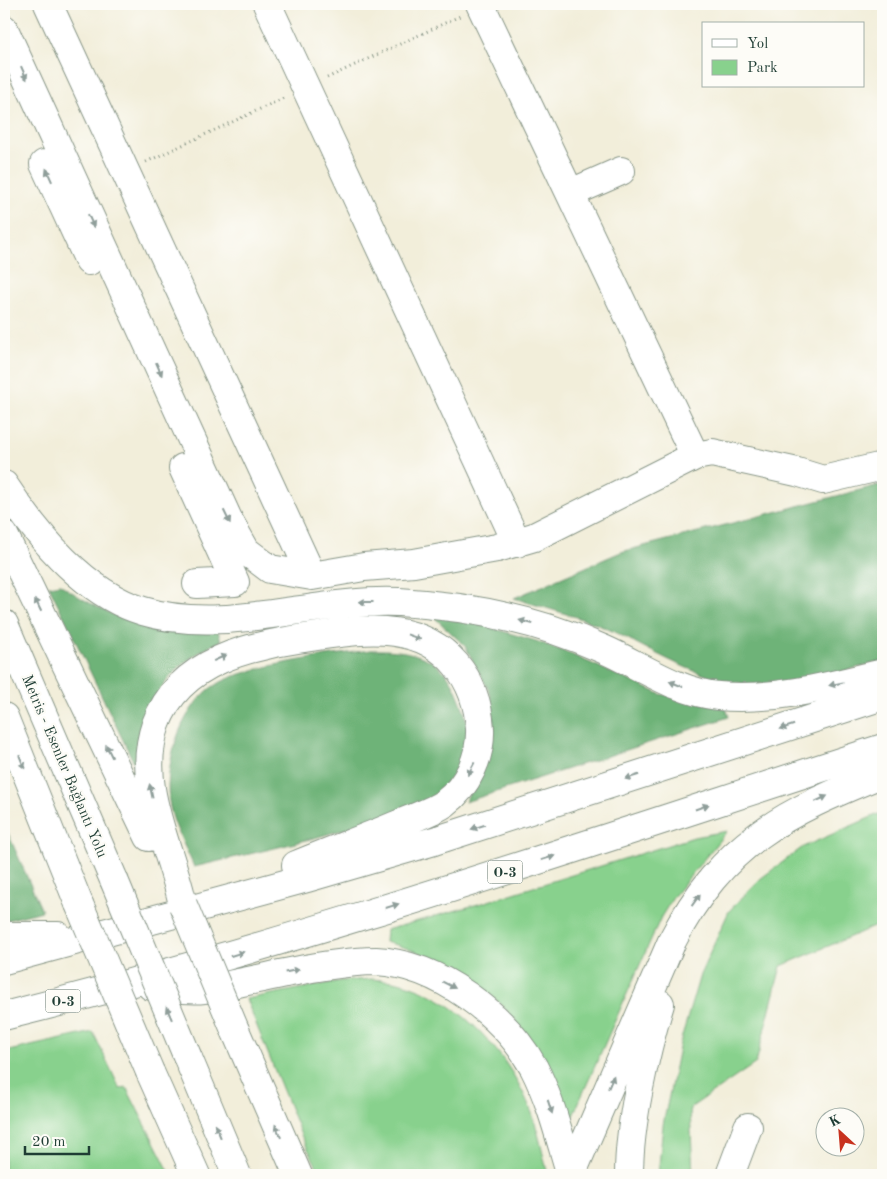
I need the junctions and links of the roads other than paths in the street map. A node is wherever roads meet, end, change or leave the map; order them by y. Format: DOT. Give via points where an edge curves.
graph roads {
  1 [pos="48,4"];
  2 [pos="267,4"];
  3 [pos="480,4"];
  4 [pos="4,29"];
  5 [pos="4,74"];
  6 [pos="622,171"];
  7 [pos="571,193"];
  8 [pos="695,456"];
  9 [pos="883,466"];
  10 [pos="4,485"];
  11 [pos="4,534"];
  12 [pos="518,543"];
  13 [pos="312,576"];
  14 [pos="197,584"];
  15 [pos="4,624"];
  16 [pos="883,673"];
  17 [pos="883,696"];
  18 [pos="4,717"];
  19 [pos="883,748"];
  20 [pos="4,766"];
  21 [pos="883,773"];
  22 [pos="234,898"];
  23 [pos="79,904"];
  24 [pos="183,906"];
  25 [pos="4,936"];
  26 [pos="89,936"];
  27 [pos="672,941"];
  28 [pos="4,960"];
  29 [pos="122,984"];
  30 [pos="4,1016"];
  31 [pos="748,1127"];
  32 [pos="196,1175"];
  33 [pos="237,1175"];
  34 [pos="298,1175"];
  35 [pos="571,1175"];
  36 [pos="629,1175"];
  37 [pos="730,1175"];
  1 -- 13 [label="main road"];
  2 -- 12 [label="main road"];
  3 -- 7 [label="main road"];
  4 -- 13 [label="main road, one-way" via="237,536 246,551 270,569"];
  14 -- 5 [label="main road, one-way" via="236,582"];
  6 -- 7 [label="main road"];
  7 -- 8 [label="main road"];
  8 -- 9 [label="main road" via="712,454 823,480"];
  8 -- 12 [label="main road"];
  16 -- 10 [label="main road, one-way" via="776,696 717,696 681,686 606,650 554,630 456,606 351,602 234,619 168,617 141,611 113,598 77,571 36,530"];
  24 -- 11 [label="main road, one-way"];
  12 -- 13 [label="main road" via="444,559"];
  33 -- 15 [label="main road, Metris - Esenler Bağlantı Yolu, one-way, bridge"];
  17 -- 22 [label="main road, one-way" via="434,841"];
  18 -- 23 [label="main road, one-way"];
  29 -- 19 [label="main road, O-3, one-way" via="180,970 561,854"];
  20 -- 23 [label="main road" via="48,861"];
  27 -- 21 [label="main road, one-way" via="686,914 715,874 760,834 795,811"];
  24 -- 22 [label="main road, one-way" via="149,779 150,749 156,724 167,703 186,682 206,664 230,654 338,634 375,631 413,636 448,657 463,672 472,691 479,713 480,736 477,759 446,803 288,869"];
  22 -- 26 [label="main road"];
  23 -- 32 [label="main road, bridge"];
  34 -- 24 [label="main road, one-way, bridge"];
  25 -- 26 [label="main road"];
  26 -- 28 [label="main road"];
  35 -- 27 [label="main road, one-way"];
  27 -- 36 [label="main road" via="669,973 648,1049 637,1105"];
  29 -- 30 [label="main road, O-3"];
  29 -- 35 [label="main road, one-way" via="204,989 332,964 377,961 409,968 462,992 492,1014 515,1040 534,1068 547,1097"];
  31 -- 37 [label="main road"];
}
